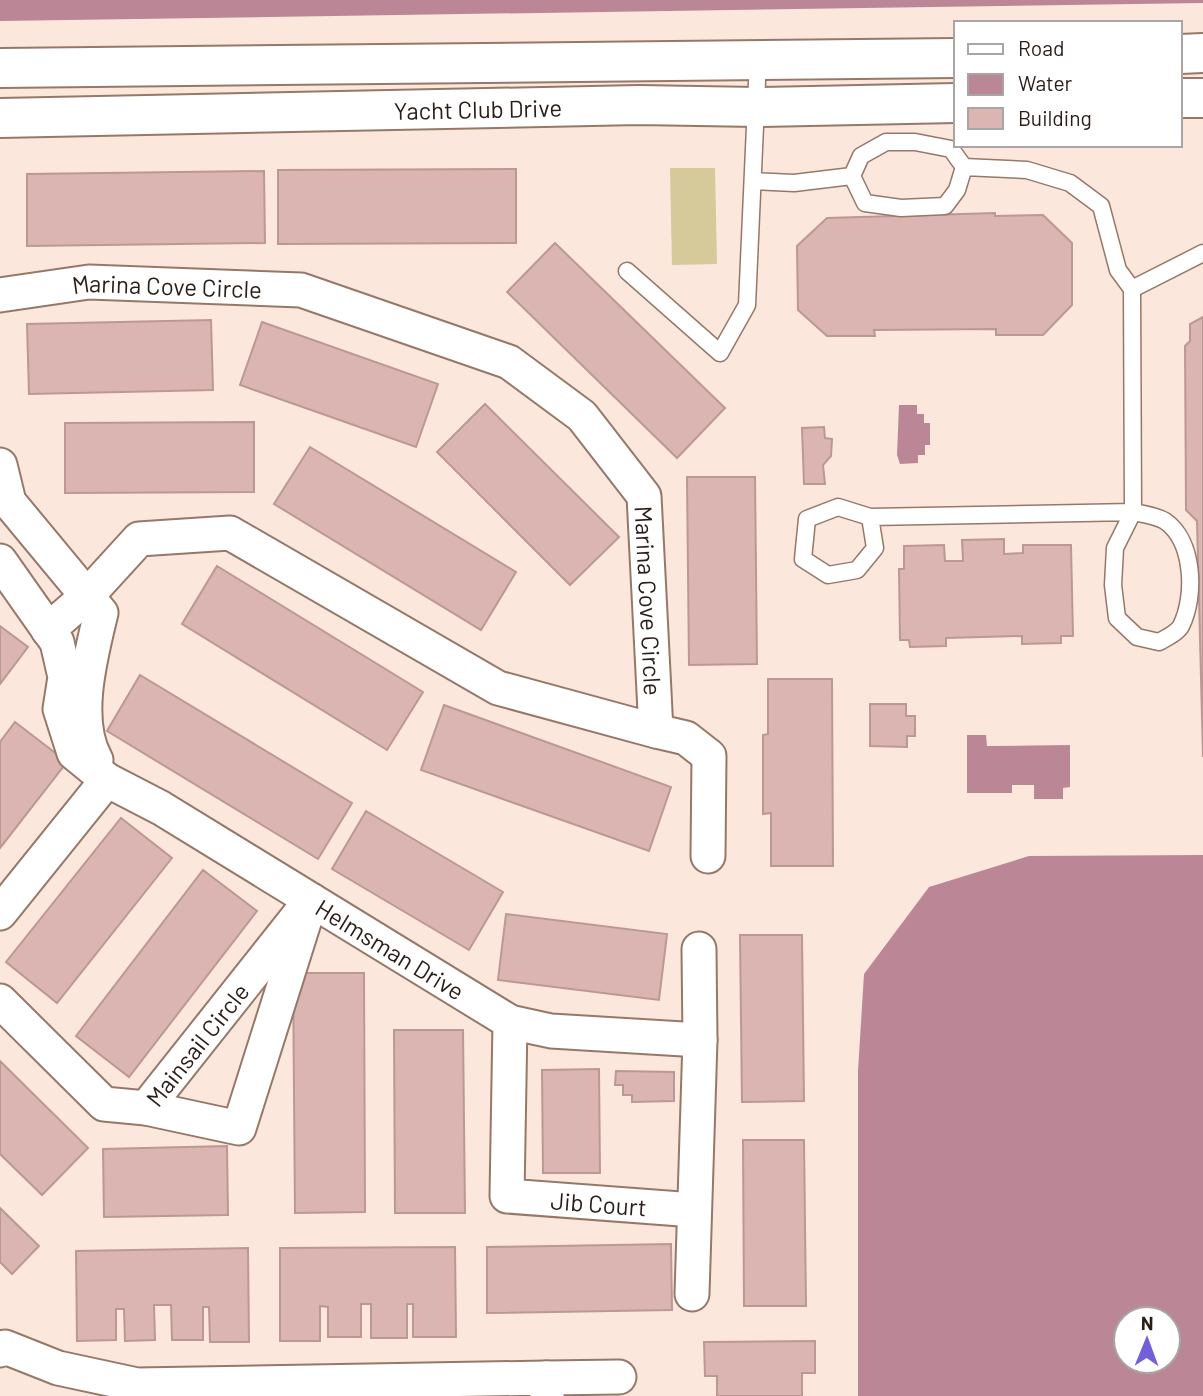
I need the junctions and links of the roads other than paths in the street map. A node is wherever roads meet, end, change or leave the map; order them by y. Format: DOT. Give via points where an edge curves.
graph roads {
  1 [pos="1203,53"];
  2 [pos="1182,54"];
  3 [pos="954,58"];
  4 [pos="758,59"];
  5 [pos="0,68"];
  6 [pos="1182,98"];
  7 [pos="1203,98"];
  8 [pos="954,103"];
  9 [pos="757,107"];
  10 [pos="0,118"];
  11 [pos="964,167"];
  12 [pos="852,176"];
  13 [pos="754,181"];
  14 [pos="1203,253"];
  15 [pos="627,271"];
  16 [pos="1132,289"];
  17 [pos="0,295"];
  18 [pos="0,465"];
  19 [pos="4,506"];
  20 [pos="1133,512"];
  21 [pos="870,517"];
  22 [pos="0,561"];
  23 [pos="86,597"];
  24 [pos="52,636"];
  25 [pos="656,731"];
  26 [pos="107,780"];
  27 [pos="708,856"];
  28 [pos="311,900"];
  29 [pos="0,913"];
  30 [pos="699,949"];
  31 [pos="0,1001"];
  32 [pos="510,1022"];
  33 [pos="700,1040"];
  34 [pos="146,1108"];
  35 [pos="694,1210"];
  36 [pos="692,1293"];
  37 [pos="0,1350"];
  38 [pos="618,1377"];
  39 [pos="546,1387"];
  1 -- 2 [label="street"];
  3 -- 4 [label="street, Yacht Club Drive"];
  4 -- 5 [label="street, Yacht Club Drive"];
  4 -- 9 [label="lane"];
  6 -- 7 [label="street"];
  8 -- 9 [label="street, Yacht Club Drive"];
  9 -- 10 [label="street, Yacht Club Drive" via="625,105"];
  9 -- 13 [label="lane"];
  11 -- 12 [label="lane" via="951,149 886,142 861,156"];
  11 -- 12 [label="lane" via="957,190 945,206 901,208 865,203"];
  11 -- 16 [label="lane" via="1027,170 1070,183 1101,206 1118,270"];
  12 -- 13 [label="lane" via="794,183"];
  13 -- 15 [label="lane" via="747,306 720,353"];
  14 -- 16 [label="lane"];
  16 -- 20 [label="lane"];
  17 -- 25 [label="street, Marina Cove Circle" via="89,282 301,290 509,362 582,416 644,496"];
  18 -- 19 [label="street"];
  19 -- 23 [label="street"];
  20 -- 20 [label="lane" via="1115,548 1117,618 1137,637 1159,642 1180,629 1190,596 1188,550 1163,520"];
  20 -- 21 [label="lane"];
  21 -- 21 [label="lane" via="838,507 807,519 803,559 828,575 858,570 875,548"];
  22 -- 24 [label="street"];
  23 -- 24 [label="street"];
  23 -- 25 [label="street, Marina Cove Circle" via="139,539 230,533 498,688"];
  23 -- 26 [label="street" via="101,613 84,685 90,750"];
  24 -- 26 [label="street, Helmsman Drive" via="65,677 60,709 74,753"];
  25 -- 27 [label="street" via="686,738 709,756"];
  26 -- 28 [label="street, Helmsman Drive"];
  26 -- 29 [label="street"];
  28 -- 32 [label="street, Helmsman Drive"];
  28 -- 34 [label="street, Mainsail Circle"];
  28 -- 34 [label="street" via="239,1128"];
  30 -- 33 [label="street"];
  31 -- 34 [label="street, Mainsail Circle" via="104,1104"];
  32 -- 33 [label="street, Helmsman Drive" via="551,1031"];
  32 -- 35 [label="street, Jib Court" via="508,1196"];
  33 -- 35 [label="street"];
  35 -- 36 [label="street"];
  37 -- 39 [label="street" via="5,1347 58,1368 136,1385"];
  38 -- 39 [label="street"];
}
